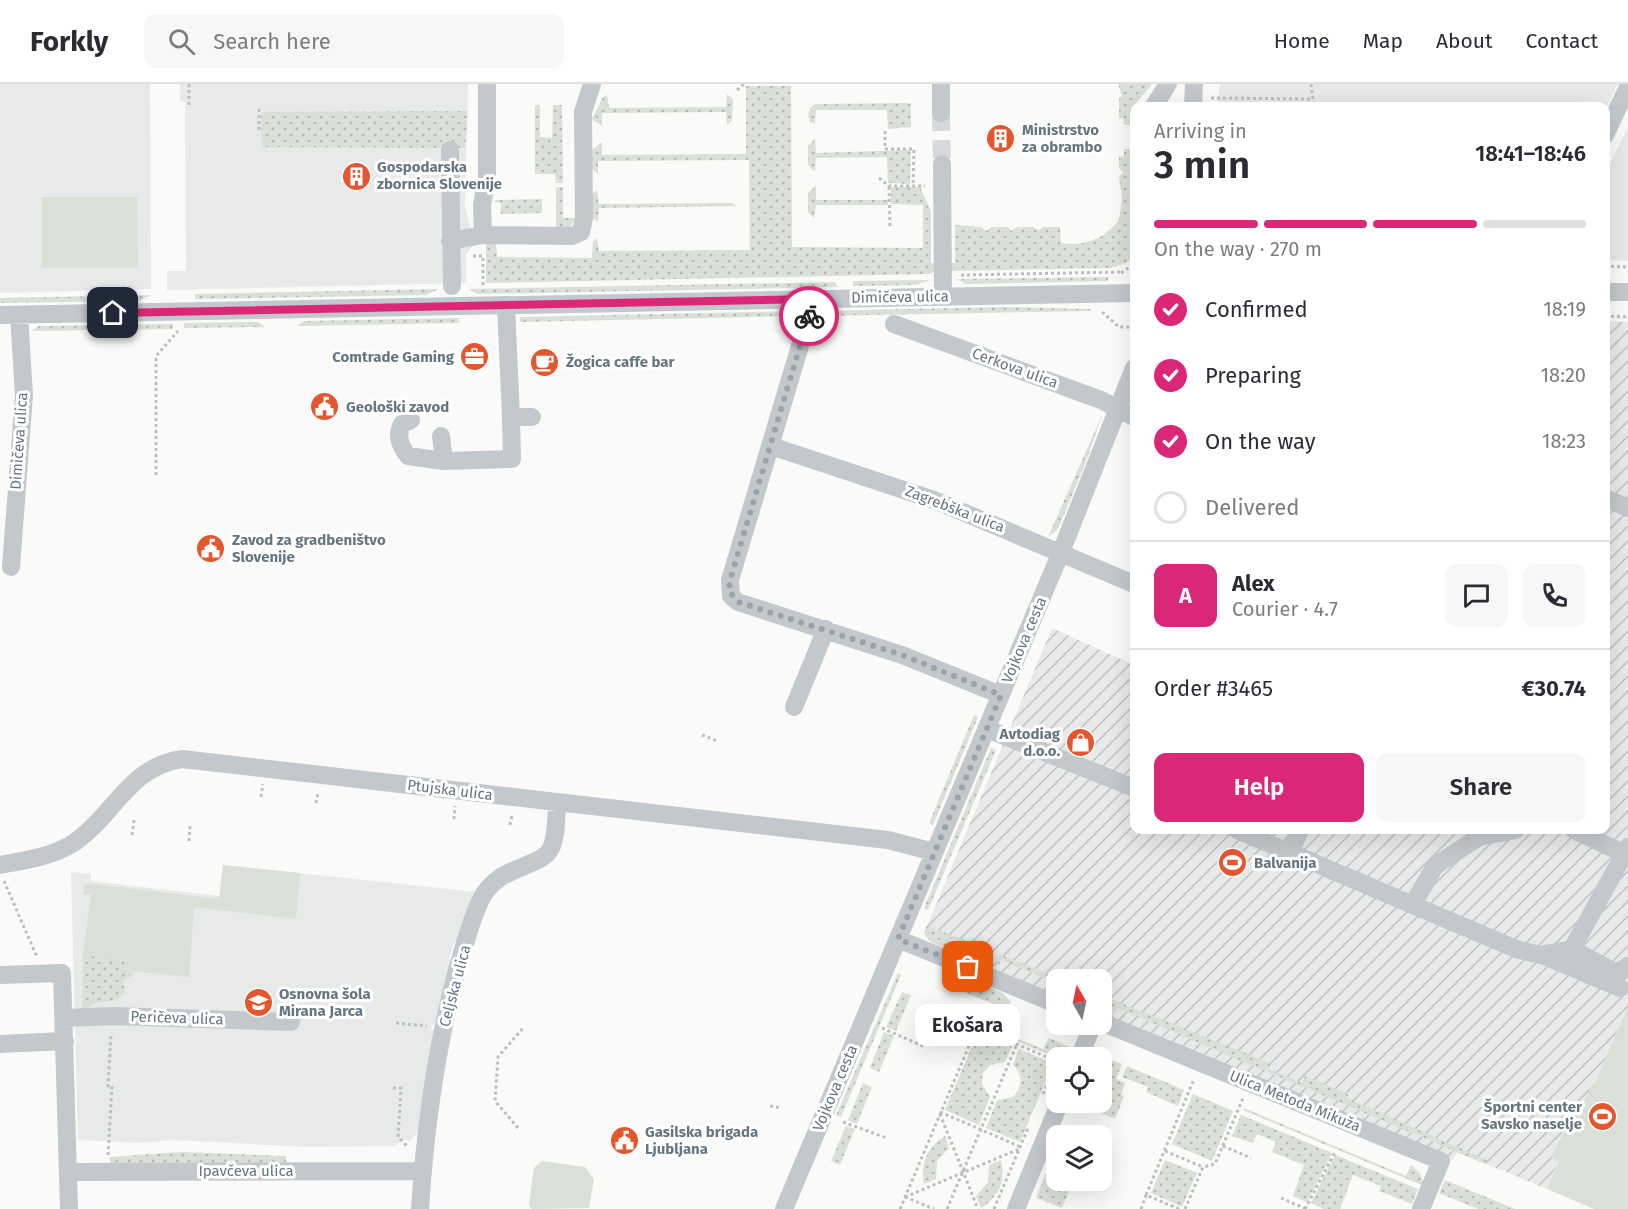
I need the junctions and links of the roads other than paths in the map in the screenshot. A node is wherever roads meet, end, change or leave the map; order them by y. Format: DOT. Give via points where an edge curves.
graph roads {
  1 [pos="488,84"];
  2 [pos="592,84"];
  3 [pos="941,84"];
  4 [pos="1168,84"];
  5 [pos="1628,87"];
  6 [pos="1157,102"];
  7 [pos="941,113"];
  8 [pos="1610,125"];
  9 [pos="450,150"];
  10 [pos="942,164"];
  11 [pos="483,235"];
  12 [pos="451,249"];
  13 [pos="452,286"];
  14 [pos="1610,292"];
  15 [pos="1628,292"];
  16 [pos="1130,293"];
  17 [pos="943,297"];
  18 [pos="814,299"];
  19 [pos="506,305"];
  20 [pos="0,315"];
  21 [pos="19,315"];
  22 [pos="894,324"];
  23 [pos="1130,394"];
  24 [pos="1127,413"];
  25 [pos="511,417"];
  26 [pos="532,417"];
  27 [pos="411,420"];
  28 [pos="441,436"];
  29 [pos="771,446"];
  30 [pos="444,461"];
  31 [pos="1610,500"];
  32 [pos="1628,508"];
  33 [pos="1069,556"];
  34 [pos="11,567"];
  35 [pos="1130,582"];
  36 [pos="826,629"];
  37 [pos="1001,695"];
  38 [pos="794,707"];
  39 [pos="987,729"];
  40 [pos="1130,786"];
  41 [pos="557,802"];
  42 [pos="1247,834"];
  43 [pos="1298,834"];
  44 [pos="1495,834"];
  45 [pos="1585,834"];
  46 [pos="1627,850"];
  47 [pos="1291,851"];
  48 [pos="934,852"];
  49 [pos="0,865"];
  50 [pos="1413,904"];
  51 [pos="898,939"];
  52 [pos="1572,949"];
  53 [pos="1540,955"];
  54 [pos="1628,966"];
  55 [pos="0,975"];
  56 [pos="1620,988"];
  57 [pos="1046,1000"];
  58 [pos="64,1018"];
  59 [pos="291,1022"];
  60 [pos="1112,1027"];
  61 [pos="65,1041"];
  62 [pos="0,1044"];
  63 [pos="1055,1113"];
  64 [pos="422,1171"];
  65 [pos="69,1172"];
  66 [pos="69,1209"];
  67 [pos="420,1209"];
  68 [pos="784,1209"];
  69 [pos="1016,1209"];
  70 [pos="1421,1209"];
  1 -- 11 [label="street"];
  2 -- 11 [label="street" via="583,112 581,232 568,236"];
  3 -- 7 [label="street"];
  4 -- 6 [label="street"];
  5 -- 8 [label="street"];
  9 -- 12 [label="street"];
  10 -- 17 [label="street"];
  11 -- 12 [label="street"];
  12 -- 13 [label="street"];
  14 -- 15 [label="street"];
  16 -- 17 [label="street, Dimičeva ulica"];
  17 -- 18 [label="street, Dimičeva ulica"];
  18 -- 19 [label="street, Dimičeva ulica"];
  18 -- 29 [label="street"];
  19 -- 21 [label="street, Dimičeva ulica"];
  19 -- 25 [label="street"];
  20 -- 21 [label="street, Dimičeva ulica"];
  21 -- 34 [label="street, Dimičeva ulica" via="24,395"];
  22 -- 24 [label="street, Cerkova ulica"];
  23 -- 24 [label="street, Vojkova cesta"];
  24 -- 33 [label="street, Vojkova cesta"];
  25 -- 26 [label="street"];
  25 -- 30 [label="street" via="512,459"];
  27 -- 30 [label="street" via="399,430 399,440 408,456"];
  28 -- 30 [label="street"];
  29 -- 33 [label="street, Zagrebška ulica" via="934,500"];
  29 -- 36 [label="street" via="730,580 731,596 738,602"];
  31 -- 32 [label="street"];
  33 -- 35 [label="street, Zagrebška ulica"];
  33 -- 37 [label="street, Vojkova cesta"];
  36 -- 37 [label="street"];
  36 -- 38 [label="street"];
  37 -- 39 [label="street, Vojkova cesta"];
  39 -- 40 [label="street"];
  39 -- 48 [label="street, Vojkova cesta"];
  41 -- 48 [label="street, Ptujska ulica" via="888,840"];
  41 -- 49 [label="street, Ptujska ulica" via="182,759 143,773 92,829 73,843 43,857"];
  41 -- 64 [label="street, Celjska ulica" via="548,853 506,873 483,894 462,952 443,1028"];
  42 -- 47 [label="street"];
  43 -- 47 [label="street"];
  44 -- 50 [label="street" via="1479,837 1435,866"];
  45 -- 46 [label="street"];
  46 -- 52 [label="street"];
  47 -- 50 [label="street"];
  48 -- 51 [label="street, Vojkova cesta"];
  50 -- 53 [label="street" via="1516,949"];
  51 -- 57 [label="street"];
  51 -- 68 [label="street, Vojkova cesta"];
  52 -- 53 [label="street"];
  52 -- 54 [label="street" via="1616,973"];
  53 -- 56 [label="street"];
  55 -- 58 [label="street" via="62,973"];
  58 -- 59 [label="street, Peričeva ulica"];
  58 -- 61 [label="street"];
  60 -- 70 [label="street, Ulica Metoda Mikuža" via="1441,1161"];
  61 -- 62 [label="street"];
  61 -- 65 [label="street"];
  63 -- 69 [label="street"];
  64 -- 65 [label="street, Ipavčeva ulica"];
  64 -- 67 [label="street, Celjska ulica"];
  65 -- 66 [label="street"];
}
